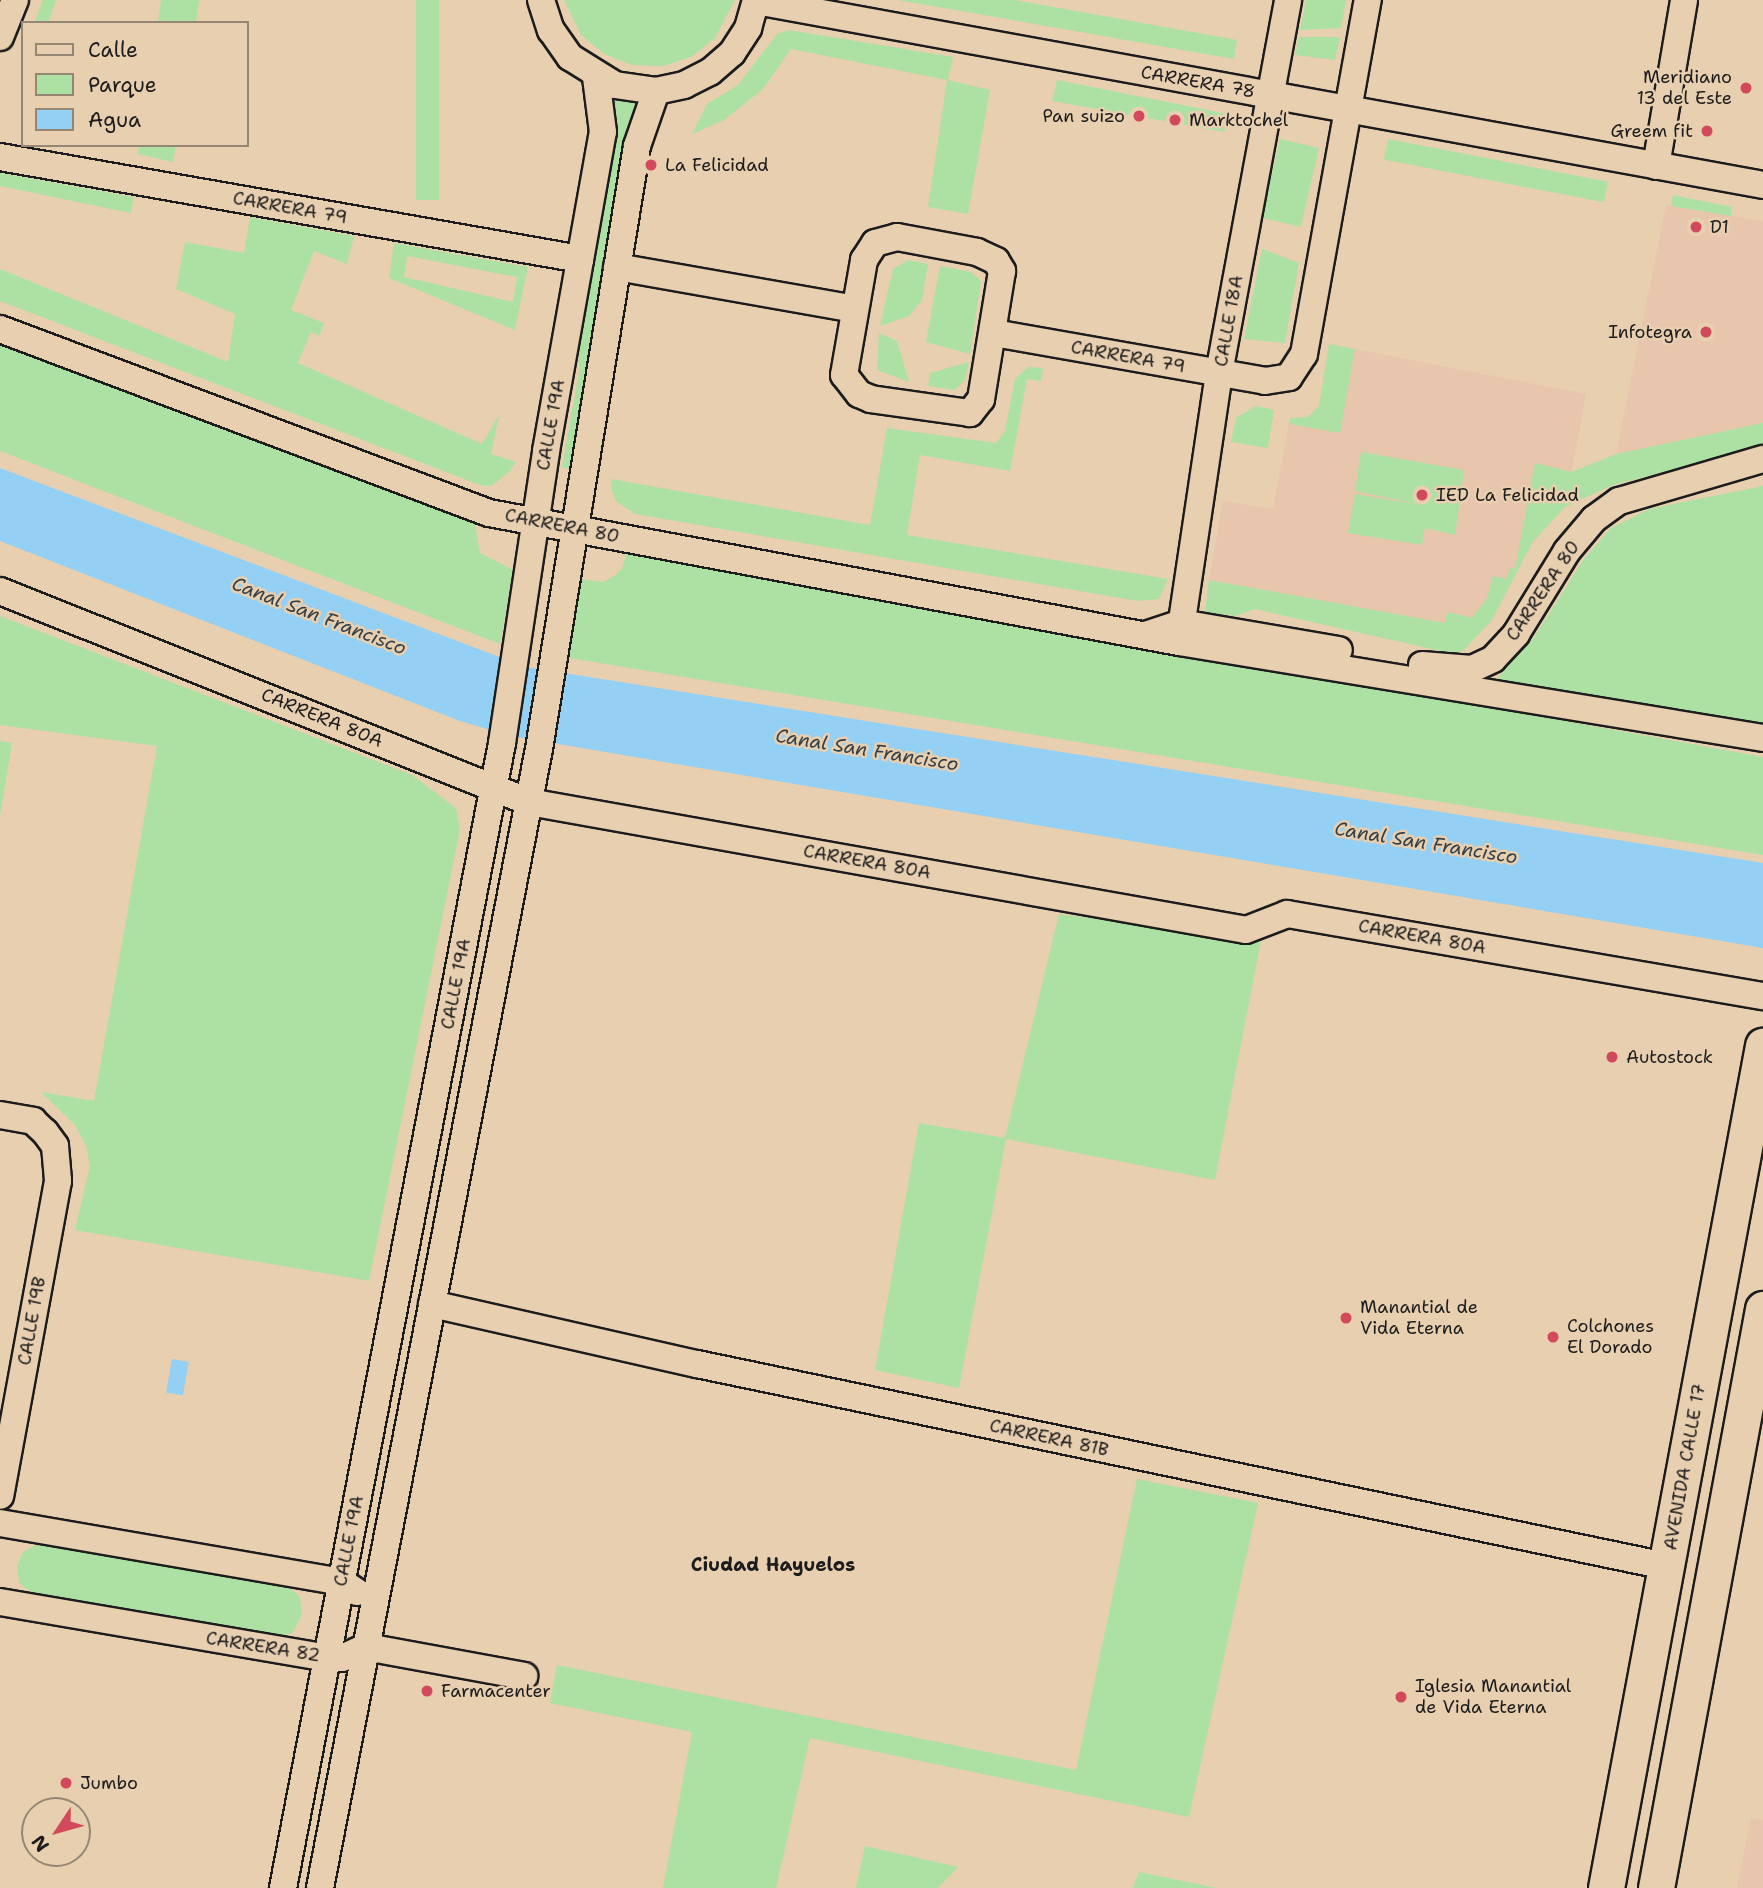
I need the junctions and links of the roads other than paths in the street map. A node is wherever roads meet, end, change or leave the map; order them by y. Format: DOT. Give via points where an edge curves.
graph roads {
  1 [pos="15,0"];
  2 [pos="541,0"];
  3 [pos="756,0"];
  4 [pos="1287,0"];
  5 [pos="1368,0"];
  6 [pos="1684,0"];
  7 [pos="0,37"];
  8 [pos="596,77"];
  9 [pos="656,91"];
  10 [pos="1270,95"];
  11 [pos="1347,109"];
  12 [pos="0,157"];
  13 [pos="1656,166"];
  14 [pos="1763,185"];
  15 [pos="580,259"];
  16 [pos="617,267"];
  17 [pos="854,309"];
  18 [pos="0,329"];
  19 [pos="994,333"];
  20 [pos="1219,373"];
  21 [pos="1763,459"];
  22 [pos="535,523"];
  23 [pos="574,530"];
  24 [pos="0,591"];
  25 [pos="1180,633"];
  26 [pos="1763,738"];
  27 [pos="492,790"];
  28 [pos="529,802"];
  29 [pos="1763,996"];
  30 [pos="1763,1046"];
  31 [pos="0,1115"];
  32 [pos="432,1304"];
  33 [pos="1763,1309"];
  34 [pos="0,1496"];
  35 [pos="0,1523"];
  36 [pos="1666,1566"];
  37 [pos="342,1582"];
  38 [pos="0,1602"];
  39 [pos="372,1617"];
  40 [pos="366,1647"];
  41 [pos="327,1658"];
  42 [pos="524,1676"];
  43 [pos="283,1888"];
  44 [pos="320,1888"];
  45 [pos="1606,1888"];
  46 [pos="1656,1888"];
  1 -- 7 [label="street"];
  2 -- 8 [label="street" via="551,30"];
  3 -- 9 [label="street" via="748,29 725,59 684,85"];
  3 -- 10 [label="street, CARRERA 78"];
  4 -- 10 [label="street, CALLE 18A"];
  5 -- 11 [label="street"];
  6 -- 13 [label="street"];
  8 -- 9 [label="street" via="625,88"];
  8 -- 15 [label="street, CALLE 19A" via="604,116"];
  9 -- 16 [label="street, CALLE 19A" via="640,132"];
  10 -- 11 [label="street, CARRERA 78"];
  10 -- 20 [label="street, CALLE 18A"];
  11 -- 13 [label="street, CARRERA 78"];
  11 -- 20 [label="street, CARRERA 79" via="1299,367 1278,381"];
  12 -- 15 [label="street, CARRERA 79"];
  13 -- 14 [label="street, CARRERA 78"];
  15 -- 22 [label="street, CALLE 19A"];
  16 -- 17 [label="street"];
  16 -- 23 [label="street, CALLE 19A"];
  17 -- 19 [label="street" via="868,252 886,238 906,239 977,252 996,261 1003,283"];
  17 -- 19 [label="street" via="844,363 850,385 871,398 951,414 970,413 981,399"];
  18 -- 22 [label="street, CARRERA 80" via="489,513"];
  19 -- 20 [label="street, CARRERA 79"];
  20 -- 25 [label="street, CALLE 18A"];
  21 -- 25 [label="street, CARRERA 80" via="1660,486 1605,509 1567,551 1516,634 1482,666 1443,668"];
  22 -- 23 [label="street, CARRERA 80"];
  22 -- 27 [label="street, CALLE 19A"];
  23 -- 25 [label="street, CARRERA 80" via="1148,634"];
  23 -- 28 [label="street, CALLE 19A"];
  24 -- 27 [label="street, CARRERA 80A" via="333,721"];
  25 -- 26 [label="street, CARRERA 80"];
  27 -- 28 [label="street, CARRERA 80A"];
  27 -- 37 [label="street, CALLE 19A"];
  28 -- 29 [label="street, CARRERA 80A" via="1246,930 1287,914"];
  28 -- 32 [label="street, CALLE 19A"];
  30 -- 36 [label="main road, AVENIDA CALLE 17"];
  31 -- 34 [label="street, CALLE 19B" via="33,1121 55,1146 58,1181"];
  32 -- 36 [label="street, CARRERA 81B" via="798,1386"];
  32 -- 39 [label="street, CALLE 19A"];
  33 -- 46 [label="main road"];
  35 -- 37 [label="street"];
  36 -- 45 [label="main road, AVENIDA CALLE 17"];
  37 -- 39 [label="street" via="360,1595"];
  37 -- 41 [label="street, CALLE 19A"];
  38 -- 41 [label="street, CARRERA 82"];
  39 -- 40 [label="street, CALLE 19A"];
  40 -- 41 [label="street, CARRERA 82" via="342,1658"];
  40 -- 42 [label="street, CARRERA 82"];
  40 -- 44 [label="street, CALLE 19A"];
  41 -- 43 [label="street, CALLE 19A"];
}
